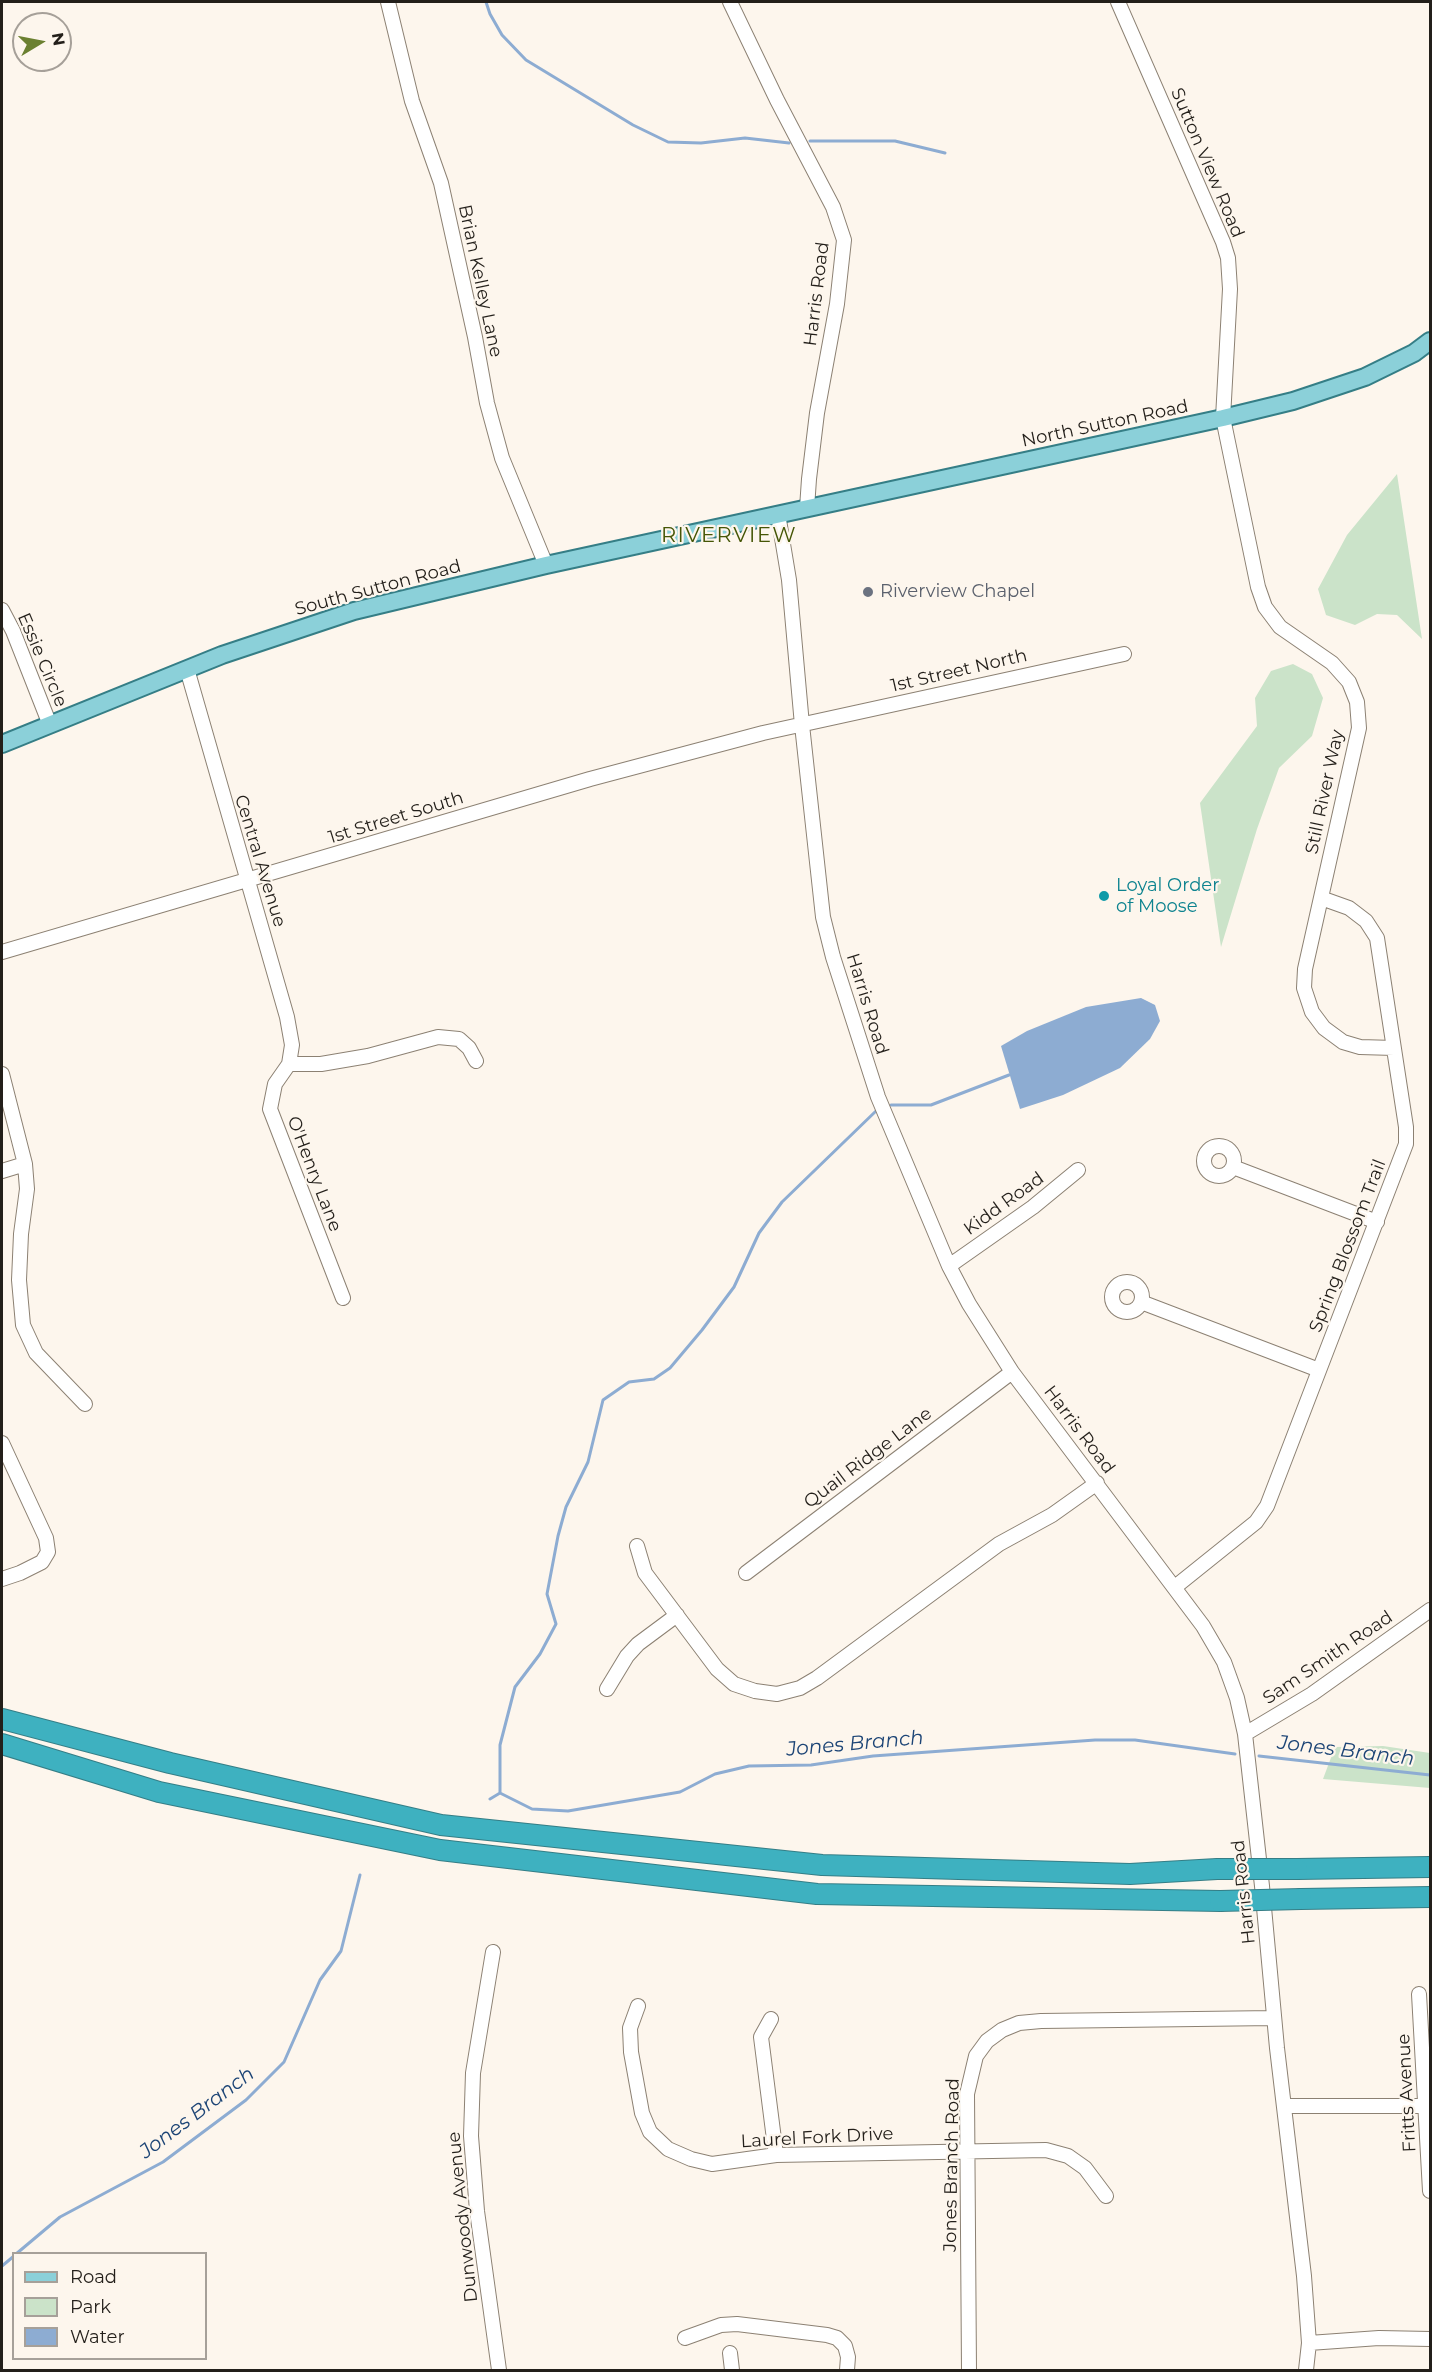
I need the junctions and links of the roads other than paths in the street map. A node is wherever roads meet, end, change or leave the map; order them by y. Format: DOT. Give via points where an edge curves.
graph roads {
  1 [pos="388,2"];
  2 [pos="730,2"];
  3 [pos="1118,2"];
  4 [pos="1431,341"];
  5 [pos="1223,418"];
  6 [pos="807,508"];
  7 [pos="777,514"];
  8 [pos="546,565"];
  9 [pos="2,610"];
  10 [pos="1124,654"];
  11 [pos="187,669"];
  12 [pos="50,724"];
  13 [pos="802,725"];
  14 [pos="2,744"];
  15 [pos="248,881"];
  16 [pos="1321,898"];
  17 [pos="2,952"];
  18 [pos="1394,1048"];
  19 [pos="476,1060"];
  20 [pos="289,1064"];
  21 [pos="2,1074"];
  22 [pos="25,1164"];
  23 [pos="1233,1167"];
  24 [pos="1078,1170"];
  25 [pos="2,1171"];
  26 [pos="1377,1221"];
  27 [pos="949,1266"];
  28 [pos="343,1298"];
  29 [pos="1141,1302"];
  30 [pos="1319,1370"];
  31 [pos="1012,1372"];
  32 [pos="86,1404"];
  33 [pos="2,1443"];
  34 [pos="1097,1483"];
  35 [pos="638,1546"];
  36 [pos="746,1573"];
  37 [pos="2,1579"];
  38 [pos="1175,1587"];
  39 [pos="1431,1610"];
  40 [pos="677,1615"];
  41 [pos="607,1689"];
  42 [pos="2,1719"];
  43 [pos="1245,1734"];
  44 [pos="2,1744"];
  45 [pos="2,1758"];
  46 [pos="159,1792"];
  47 [pos="1431,1867"];
  48 [pos="1431,1897"];
  49 [pos="493,1952"];
  50 [pos="1419,1994"];
  51 [pos="638,2006"];
  52 [pos="1274,2018"];
  53 [pos="771,2019"];
  54 [pos="1285,2106"];
  55 [pos="1425,2106"];
  56 [pos="967,2150"];
  57 [pos="776,2155"];
  58 [pos="1431,2191"];
  59 [pos="1106,2196"];
  60 [pos="685,2338"];
  61 [pos="1431,2339"];
  62 [pos="1309,2343"];
  63 [pos="730,2353"];
  64 [pos="499,2370"];
  65 [pos="732,2370"];
  66 [pos="846,2370"];
  67 [pos="969,2370"];
  68 [pos="1306,2370"];
  1 -- 8 [label="street, Brian Kelley Lane" via="412,101 441,183 502,458"];
  2 -- 6 [label="street, Harris Road" via="833,207 844,240"];
  3 -- 5 [label="street, Sutton View Road" via="1228,258"];
  4 -- 5 [label="main road, North Sutton Road" via="1365,377 1293,401"];
  5 -- 6 [label="main road, North Sutton Road"];
  5 -- 16 [label="street, Still River Way" via="1264,607 1280,627 1332,663 1349,682 1357,702 1359,728"];
  6 -- 7 [label="main road, North Sutton Road"];
  7 -- 8 [label="main road, South Sutton Road"];
  7 -- 13 [label="street, Harris Road" via="789,580"];
  8 -- 11 [label="main road, South Sutton Road" via="354,611"];
  9 -- 12 [label="street, Essie Circle"];
  10 -- 13 [label="street, 1st Street North"];
  11 -- 12 [label="main road, South Sutton Road"];
  11 -- 15 [label="street, Central Avenue"];
  12 -- 14 [label="main road, South Sutton Road"];
  13 -- 15 [label="street, 1st Street South" via="590,779"];
  13 -- 27 [label="street, Harris Road" via="824,918 833,957 878,1097"];
  15 -- 17 [label="street, 1st Street South"];
  15 -- 20 [label="street, Central Avenue" via="287,1017 292,1045"];
  16 -- 18 [label="street, Spring Blossom Trail" via="1349,908 1366,921 1377,938"];
  16 -- 18 [label="street, Still River Way" via="1305,969 1304,988 1312,1012 1324,1028 1343,1042"];
  18 -- 26 [label="street, Spring Blossom Trail" via="1406,1144"];
  19 -- 20 [label="street" via="459,1039 438,1037 368,1056 321,1064"];
  20 -- 28 [label="street, O'Henry Lane" via="274,1084 270,1109"];
  21 -- 22 [label="street"];
  22 -- 25 [label="street"];
  22 -- 32 [label="street" via="27,1189 19,1280 23,1325 36,1353"];
  23 -- 26 [label="street"];
  24 -- 27 [label="street, Kidd Road" via="1033,1208"];
  26 -- 30 [label="street, Spring Blossom Trail"];
  27 -- 31 [label="street, Harris Road"];
  29 -- 30 [label="street"];
  30 -- 38 [label="street, Spring Blossom Trail" via="1267,1506 1256,1522"];
  31 -- 34 [label="street, Harris Road"];
  31 -- 36 [label="street, Quail Ridge Lane"];
  33 -- 37 [label="street" via="46,1538 48,1551 42,1562"];
  34 -- 38 [label="street, Harris Road"];
  34 -- 40 [label="street" via="1052,1515 999,1544 800,1688 777,1694 755,1692 734,1684 717,1669"];
  35 -- 40 [label="street" via="645,1573"];
  38 -- 43 [label="street, Harris Road" via="1224,1662"];
  39 -- 43 [label="street, Sam Smith Road" via="1312,1694"];
  40 -- 41 [label="street" via="627,1656"];
  42 -- 47 [label="highway, bridge" via="441,1825 822,1865 1130,1874"];
  43 -- 52 [label="street, Harris Road"];
  44 -- 46 [label="highway"];
  45 -- 46 [label="highway"];
  46 -- 48 [label="highway, bridge" via="440,1850 817,1894 1220,1900"];
  49 -- 64 [label="street, Dunwoody Avenue" via="473,2073 471,2136"];
  50 -- 55 [label="street, Fritts Avenue"];
  51 -- 57 [label="street, Laurel Fork Drive" via="630,2028 631,2052 642,2113 650,2132 668,2149 712,2163"];
  52 -- 54 [label="street, Harris Road"];
  52 -- 56 [label="street, Jones Branch Road" via="1041,2020 1002,2030 976,2056 970,2074"];
  53 -- 57 [label="street" via="761,2037"];
  54 -- 55 [label="street"];
  54 -- 62 [label="street, Harris Road"];
  55 -- 58 [label="street, Fritts Avenue"];
  56 -- 57 [label="street, Laurel Fork Drive"];
  56 -- 59 [label="street, Laurel Fork Drive" via="1046,2150 1068,2157 1084,2168"];
  56 -- 67 [label="street, Jones Branch Road"];
  60 -- 66 [label="street" via="721,2325 737,2324 827,2335 845,2346"];
  61 -- 62 [label="street"];
  62 -- 68 [label="street, Harris Road"];
  63 -- 65 [label="street"];
}
